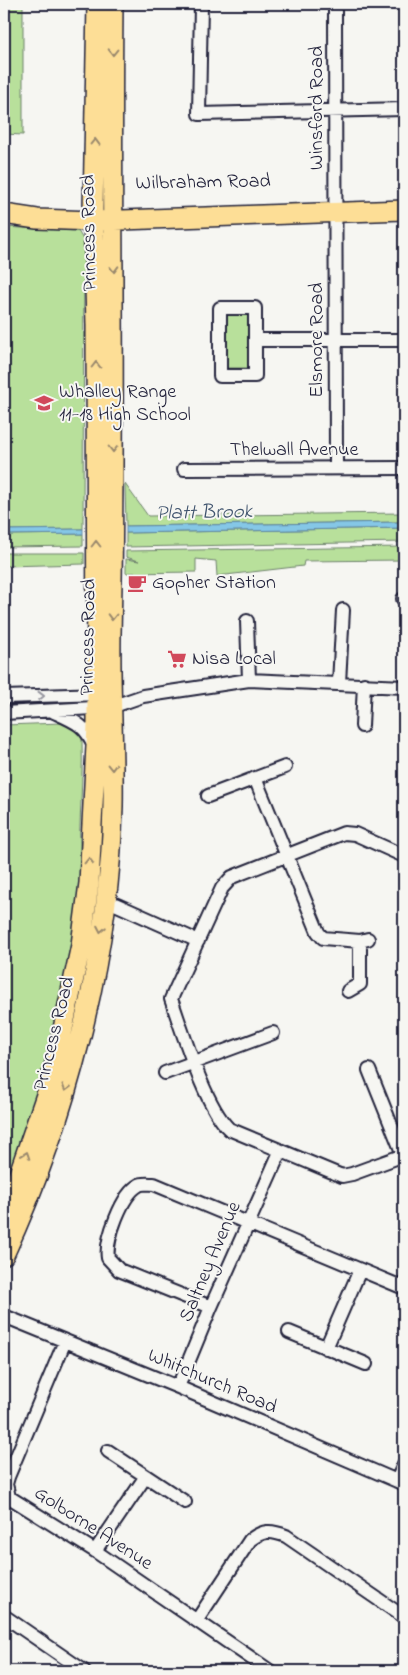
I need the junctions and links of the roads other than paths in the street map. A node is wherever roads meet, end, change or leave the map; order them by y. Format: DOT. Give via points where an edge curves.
graph roads {
  1 [pos="97,4"];
  2 [pos="113,4"];
  3 [pos="201,4"];
  4 [pos="335,4"];
  5 [pos="404,109"];
  6 [pos="336,111"];
  7 [pos="404,198"];
  8 [pos="336,207"];
  9 [pos="404,210"];
  10 [pos="4,213"];
  11 [pos="113,214"];
  12 [pos="94,215"];
  13 [pos="255,340"];
  14 [pos="336,340"];
  15 [pos="404,340"];
  16 [pos="336,468"];
  17 [pos="404,468"];
  18 [pos="184,469"];
  19 [pos="104,519"];
  20 [pos="343,610"];
  21 [pos="247,621"];
  22 [pos="249,680"];
  23 [pos="339,683"];
  24 [pos="364,684"];
  25 [pos="404,687"];
  26 [pos="4,697"];
  27 [pos="103,701"];
  28 [pos="50,711"];
  29 [pos="4,713"];
  30 [pos="362,726"];
  31 [pos="94,746"];
  32 [pos="285,767"];
  33 [pos="255,778"];
  34 [pos="208,796"];
  35 [pos="286,854"];
  36 [pos="404,856"];
  37 [pos="106,900"];
  38 [pos="198,941"];
  39 [pos="348,991"];
  40 [pos="273,1033"];
  41 [pos="194,1064"];
  42 [pos="369,1070"];
  43 [pos="165,1073"];
  44 [pos="280,1152"];
  45 [pos="404,1156"];
  46 [pos="4,1218"];
  47 [pos="248,1223"];
  48 [pos="4,1255"];
  49 [pos="360,1270"];
  50 [pos="404,1288"];
  51 [pos="210,1307"];
  52 [pos="4,1316"];
  53 [pos="289,1332"];
  54 [pos="65,1341"];
  55 [pos="326,1348"];
  56 [pos="366,1364"];
  57 [pos="178,1387"];
  58 [pos="108,1451"];
  59 [pos="404,1464"];
  60 [pos="146,1476"];
  61 [pos="400,1482"];
  62 [pos="185,1502"];
  63 [pos="96,1551"];
  64 [pos="4,1616"];
  65 [pos="404,1617"];
  66 [pos="197,1620"];
  67 [pos="84,1671"];
  68 [pos="270,1671"];
  12 -- 1 [label="highway, Princess Road, one-way"];
  2 -- 11 [label="highway, Princess Road, one-way"];
  3 -- 6 [label="street" via="200,114"];
  4 -- 6 [label="street, Winsford Road"];
  5 -- 6 [label="street"];
  6 -- 8 [label="street, Winsford Road"];
  7 -- 8 [label="highway, Wilbraham Road"];
  8 -- 9 [label="highway, Wilbraham Road"];
  8 -- 11 [label="highway, Wilbraham Road"];
  8 -- 14 [label="street, Elsmore Road"];
  10 -- 12 [label="highway, Wilbraham Road" via="21,209"];
  11 -- 12 [label="highway, Wilbraham Road"];
  11 -- 19 [label="highway, Princess Road, one-way"];
  19 -- 12 [label="highway, Princess Road, one-way"];
  13 -- 13 [label="street" via="255,376 220,376 220,308 255,308"];
  13 -- 14 [label="street"];
  14 -- 15 [label="street"];
  14 -- 16 [label="street, Elsmore Road"];
  16 -- 17 [label="street, Thelwall Avenue"];
  16 -- 18 [label="street, Thelwall Avenue"];
  19 -- 27 [label="highway, Princess Road"];
  20 -- 23 [label="street"];
  21 -- 22 [label="street"];
  22 -- 23 [label="street"];
  22 -- 27 [label="street"];
  23 -- 24 [label="street"];
  24 -- 25 [label="street"];
  24 -- 30 [label="street"];
  26 -- 27 [label="street, one-way"];
  27 -- 28 [label="street"];
  27 -- 31 [label="highway, Princess Road"];
  27 -- 37 [label="highway, Princess Road, one-way" via="113,806"];
  28 -- 29 [label="street"];
  28 -- 31 [label="street" via="80,724 90,735"];
  46 -- 31 [label="highway, Princess Road, one-way" via="47,1092 78,964 88,884"];
  32 -- 33 [label="street"];
  33 -- 34 [label="street"];
  33 -- 35 [label="street"];
  35 -- 36 [label="street" via="344,833 355,834"];
  35 -- 38 [label="street" via="226,881"];
  35 -- 39 [label="street" via="323,938 364,940 360,984"];
  37 -- 38 [label="street"];
  37 -- 48 [label="highway, Princess Road, one-way" via="86,1014 64,1097 41,1167"];
  38 -- 41 [label="street" via="171,999"];
  40 -- 41 [label="street"];
  41 -- 43 [label="street"];
  41 -- 44 [label="street" via="220,1121 230,1129"];
  42 -- 45 [label="street"];
  44 -- 45 [label="street" via="342,1176"];
  44 -- 47 [label="street, Saltney Avenue"];
  47 -- 49 [label="street"];
  47 -- 51 [label="street, Saltney Avenue"];
  47 -- 51 [label="street" via="154,1184 140,1184 128,1194 108,1237 107,1252 119,1270"];
  49 -- 50 [label="street"];
  49 -- 55 [label="street"];
  51 -- 57 [label="street, Saltney Avenue"];
  52 -- 54 [label="street, Whitchurch Road"];
  53 -- 55 [label="street"];
  54 -- 57 [label="street, Whitchurch Road"];
  54 -- 63 [label="street, Golborne Avenue" via="8,1477 7,1492 9,1497"];
  55 -- 56 [label="street"];
  57 -- 61 [label="street, Whitchurch Road"];
  58 -- 60 [label="street"];
  59 -- 61 [label="street"];
  60 -- 62 [label="street"];
  60 -- 63 [label="street"];
  63 -- 66 [label="street, Golborne Avenue"];
  64 -- 67 [label="street"];
  65 -- 66 [label="street" via="286,1536 269,1531 250,1540"];
  66 -- 68 [label="street, Golborne Avenue"];
}
